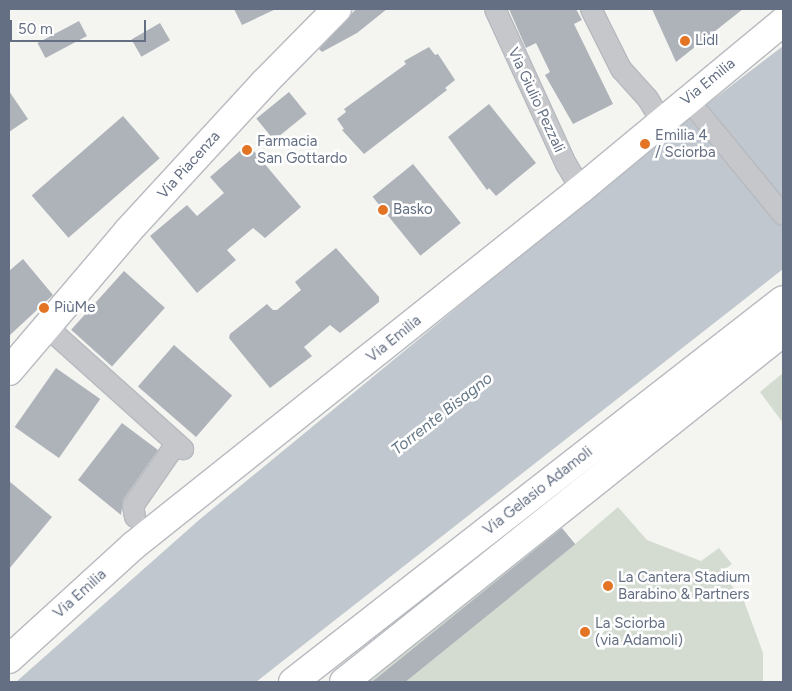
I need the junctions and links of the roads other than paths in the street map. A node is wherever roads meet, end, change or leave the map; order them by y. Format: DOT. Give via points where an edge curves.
graph roads {
  1 [pos="337,9"];
  2 [pos="495,9"];
  3 [pos="590,9"];
  4 [pos="783,22"];
  5 [pos="692,104"];
  6 [pos="661,120"];
  7 [pos="581,189"];
  8 [pos="783,214"];
  9 [pos="783,300"];
  10 [pos="47,327"];
  11 [pos="783,332"];
  12 [pos="13,358"];
  13 [pos="135,517"];
  14 [pos="9,660"];
  15 [pos="293,682"];
  16 [pos="344,682"];
  1 -- 10 [label="main road, Via Piacenza" via="128,231"];
  2 -- 7 [label="street, Via Giulio Pezzali" via="566,164"];
  3 -- 6 [label="street" via="621,69 648,99"];
  4 -- 5 [label="main road, Via Emilia"];
  5 -- 6 [label="main road, Via Emilia"];
  5 -- 8 [label="street"];
  6 -- 7 [label="main road, Via Emilia"];
  7 -- 14 [label="main road, Via Emilia" via="133,546"];
  9 -- 15 [label="main road, Via Gelasio Adamoli"];
  10 -- 12 [label="main road, Via Piacenza"];
  10 -- 13 [label="street" via="179,446 133,506"];
  11 -- 16 [label="main road, Via Gelasio Adamoli"];
}
